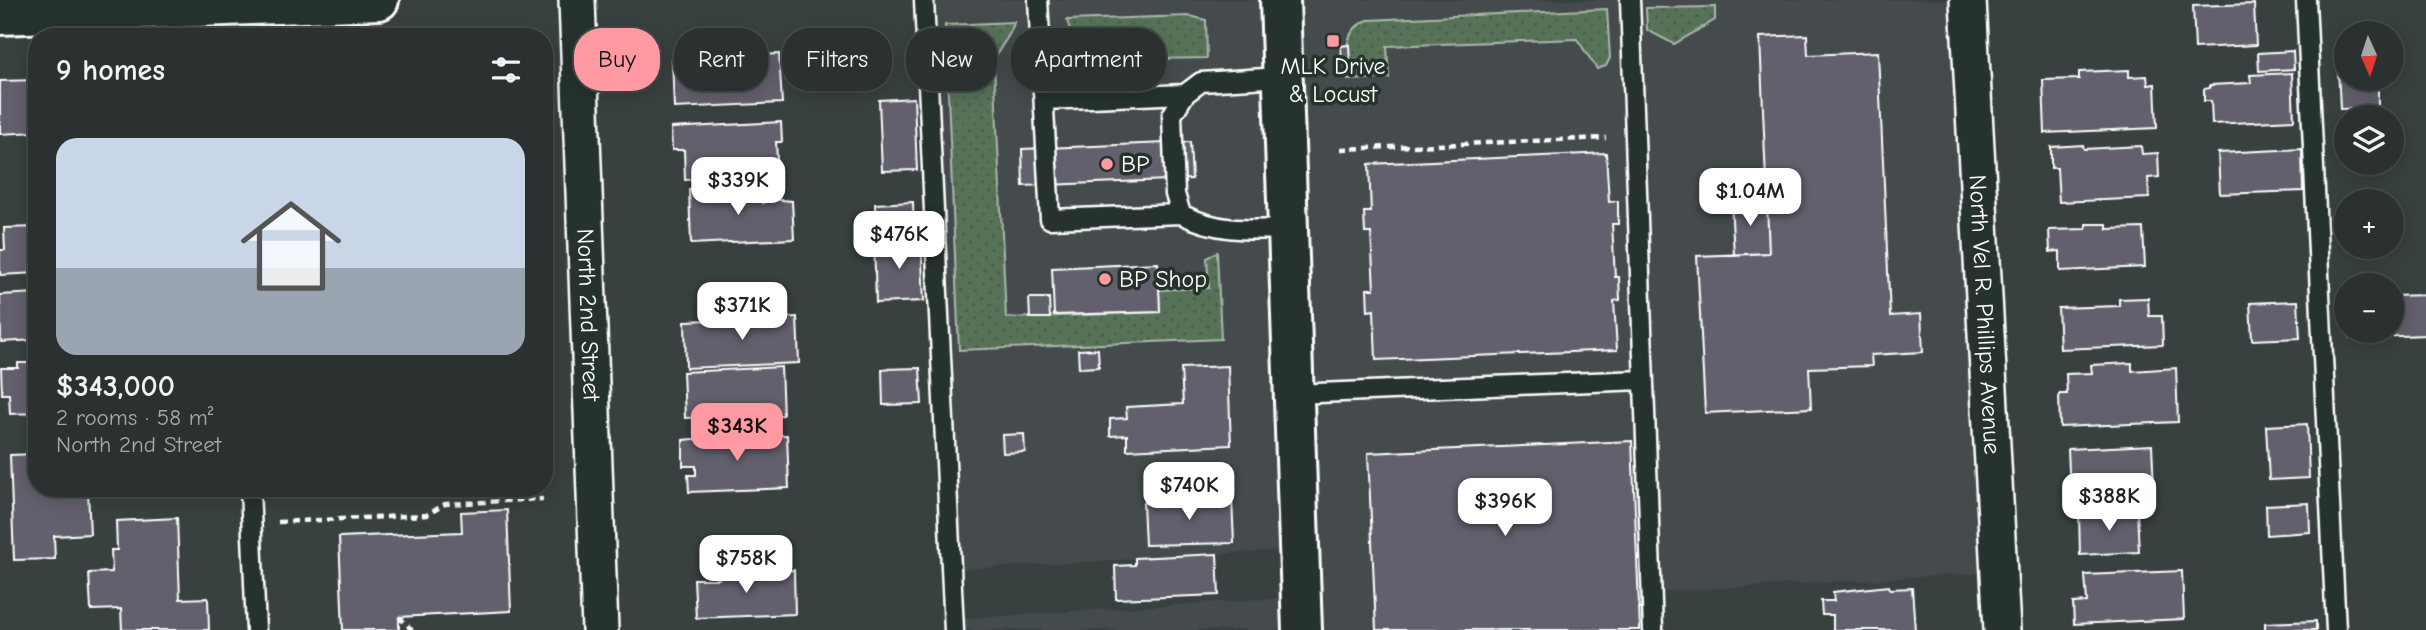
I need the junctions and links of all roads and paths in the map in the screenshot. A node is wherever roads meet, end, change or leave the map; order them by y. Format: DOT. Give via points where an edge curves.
graph roads {
  1 [pos="379,0"];
  2 [pos="577,0"];
  3 [pos="924,0"];
  4 [pos="1038,0"];
  5 [pos="1280,0"];
  6 [pos="1630,0"];
  7 [pos="1968,0"];
  8 [pos="2306,0"];
  9 [pos="148,5"];
  10 [pos="0,15"];
  11 [pos="1282,77"];
  12 [pos="1185,94"];
  13 [pos="1044,100"];
  14 [pos="1635,136"];
  15 [pos="1341,149"];
  16 [pos="1181,214"];
  17 [pos="1287,229"];
  18 [pos="1643,380"];
  19 [pos="1293,394"];
  20 [pos="250,497"];
  21 [pos="543,499"];
  22 [pos="251,523"];
  23 [pos="398,617"];
  24 [pos="256,630"];
  25 [pos="412,630"];
  26 [pos="600,630"];
  27 [pos="954,630"];
  28 [pos="1302,630"];
  29 [pos="1653,630"];
  30 [pos="2002,630"];
  31 [pos="2336,630"];
  1 -- 9 [label="main road"];
  2 -- 26 [label="street, North 2nd Street"];
  3 -- 27 [label="lane"];
  4 -- 13 [label="lane"];
  5 -- 11 [label="main road"];
  6 -- 14 [label="lane"];
  7 -- 30 [label="street, North Vel R. Phillips Avenue"];
  8 -- 31 [label="lane"];
  9 -- 10 [label="main road"];
  11 -- 12 [label="lane" via="1201,82"];
  11 -- 17 [label="main road"];
  12 -- 13 [label="lane"];
  12 -- 16 [label="lane" via="1172,115 1175,194"];
  13 -- 16 [label="lane" via="1050,219"];
  14 -- 15 [label="path"];
  14 -- 18 [label="lane"];
  16 -- 17 [label="lane" via="1227,230"];
  17 -- 19 [label="main road"];
  18 -- 19 [label="lane"];
  18 -- 29 [label="lane"];
  19 -- 28 [label="main road"];
  20 -- 22 [label="lane"];
  21 -- 22 [label="path" via="445,504 427,516"];
  22 -- 24 [label="lane"];
  23 -- 25 [label="path"];
}
